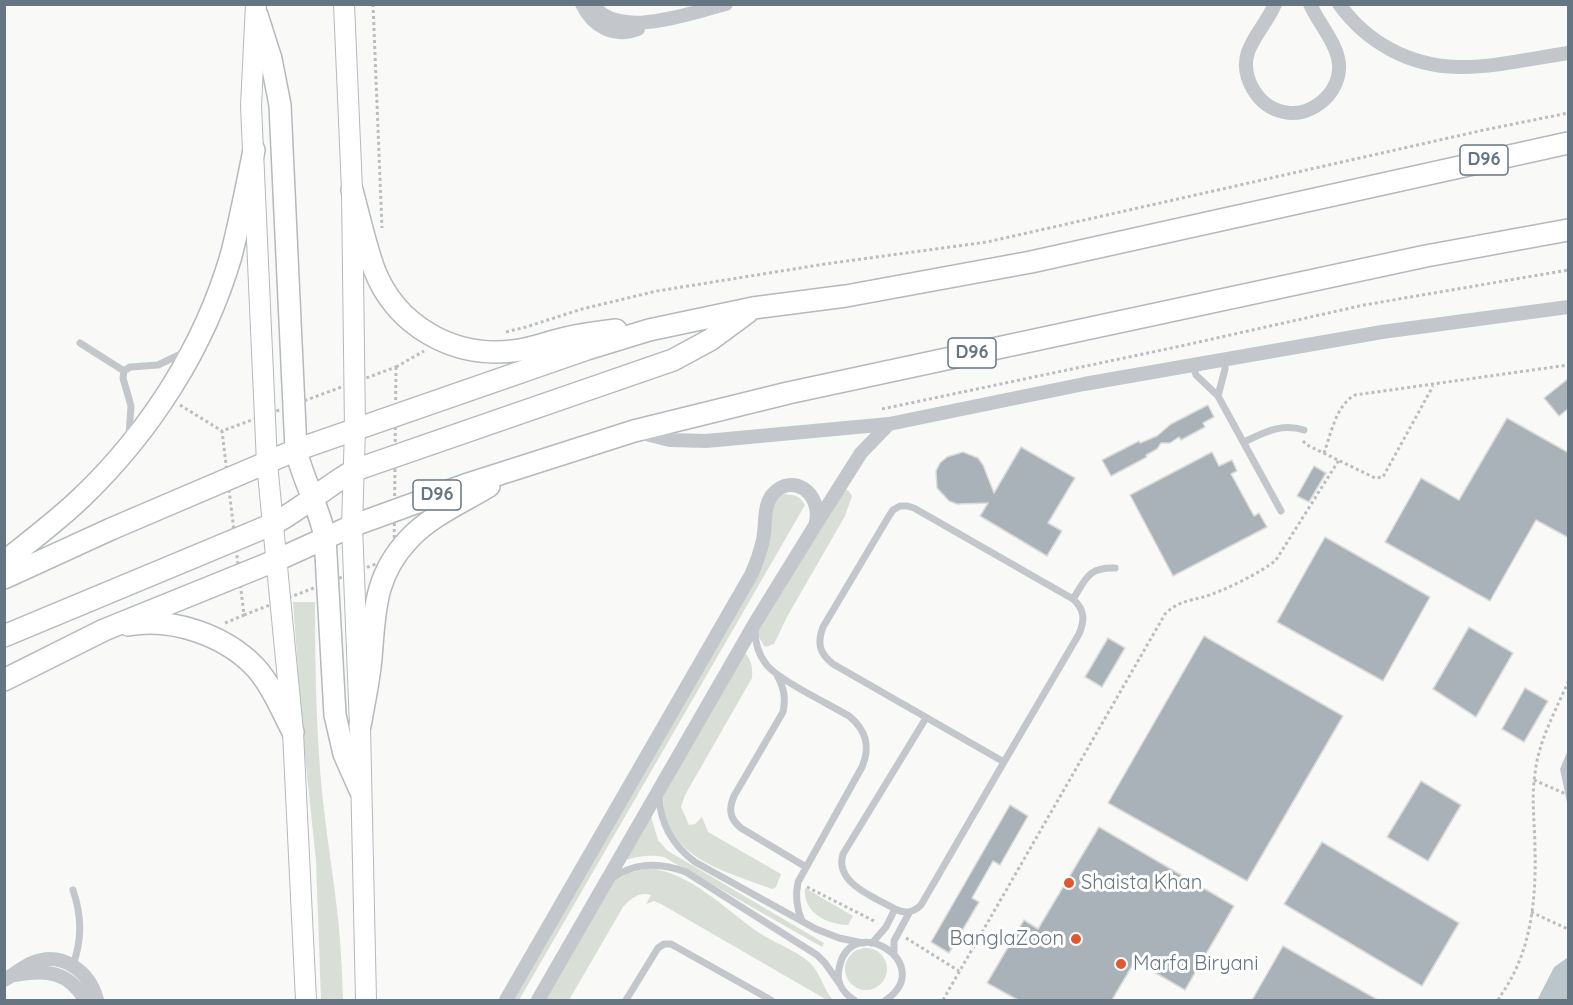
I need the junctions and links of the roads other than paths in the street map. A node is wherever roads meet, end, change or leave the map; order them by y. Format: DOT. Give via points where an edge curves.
graph roads {
  1 [pos="344,4"];
  2 [pos="582,4"];
  3 [pos="592,4"];
  4 [pos="726,4"];
  5 [pos="1275,4"];
  6 [pos="1310,4"];
  7 [pos="1339,4"];
  8 [pos="256,10"];
  9 [pos="656,21"];
  10 [pos="1569,53"];
  11 [pos="1569,142"];
  12 [pos="254,150"];
  13 [pos="352,190"];
  14 [pos="1569,230"];
  15 [pos="1569,307"];
  16 [pos="753,308"];
  17 [pos="650,330"];
  18 [pos="198,338"];
  19 [pos="80,343"];
  20 [pos="1225,360"];
  21 [pos="1193,366"];
  22 [pos="124,371"];
  23 [pos="1218,396"];
  24 [pos="890,424"];
  25 [pos="355,429"];
  26 [pos="1304,430"];
  27 [pos="634,431"];
  28 [pos="1244,442"];
  29 [pos="296,450"];
  30 [pos="122,454"];
  31 [pos="267,462"];
  32 [pos="522,466"];
  33 [pos="355,470"];
  34 [pos="313,499"];
  35 [pos="1281,511"];
  36 [pos="273,524"];
  37 [pos="816,524"];
  38 [pos="352,526"];
  39 [pos="325,537"];
  40 [pos="277,560"];
  41 [pos="4,562"];
  42 [pos="1115,568"];
  43 [pos="4,578"];
  44 [pos="1073,599"];
  45 [pos="755,623"];
  46 [pos="104,630"];
  47 [pos="4,636"];
  48 [pos="777,675"];
  49 [pos="4,680"];
  50 [pos="926,718"];
  51 [pos="360,726"];
  52 [pos="293,732"];
  53 [pos="1004,762"];
  54 [pos="659,789"];
  55 [pos="360,790"];
  56 [pos="806,867"];
  57 [pos="604,884"];
  58 [pos="73,890"];
  59 [pos="895,909"];
  60 [pos="909,913"];
  61 [pos="802,921"];
  62 [pos="872,942"];
  63 [pos="863,943"];
  64 [pos="894,954"];
  65 [pos="73,965"];
  66 [pos="9,978"];
  67 [pos="839,983"];
  68 [pos="85,1000"];
  69 [pos="97,1000"];
  70 [pos="306,1000"];
  71 [pos="366,1000"];
  72 [pos="506,1000"];
  73 [pos="538,1000"];
  74 [pos="626,1000"];
  75 [pos="771,1000"];
  76 [pos="854,1000"];
  77 [pos="885,1000"];
  1 -- 13 [label="main road"];
  2 -- 9 [label="street" via="595,23 610,31 627,32"];
  3 -- 9 [label="street" via="618,23"];
  4 -- 9 [label="street"];
  5 -- 6 [label="street" via="1248,53 1246,72 1253,91 1266,105 1284,112 1303,112 1321,103 1334,89 1339,70 1336,51"];
  7 -- 10 [label="street" via="1371,38 1398,54 1428,64 1459,67"];
  8 -- 12 [label="main road" via="251,106"];
  8 -- 29 [label="main road" via="280,105"];
  11 -- 16 [label="main road, D96" via="1020,265"];
  12 -- 18 [label="main road" via="230,257"];
  12 -- 31 [label="main road"];
  13 -- 17 [label="main road" via="375,270 386,292 401,313 441,342 490,353 592,333"];
  13 -- 25 [label="main road"];
  14 -- 27 [label="main road, D96" via="1426,256 788,393"];
  15 -- 20 [label="street" via="1382,332"];
  16 -- 17 [label="main road, D96"];
  16 -- 33 [label="main road" via="718,336 673,360"];
  17 -- 25 [label="main road"];
  18 -- 22 [label="lane" via="169,361"];
  18 -- 30 [label="main road" via="167,397"];
  19 -- 22 [label="lane"];
  20 -- 21 [label="street"];
  20 -- 23 [label="lane"];
  21 -- 23 [label="lane" via="1198,377"];
  21 -- 24 [label="street"];
  22 -- 30 [label="lane" via="132,418"];
  23 -- 28 [label="lane"];
  24 -- 27 [label="street" via="706,441 670,440"];
  24 -- 37 [label="street" via="861,453"];
  25 -- 29 [label="main road"];
  25 -- 33 [label="main road"];
  26 -- 28 [label="lane" via="1277,428"];
  27 -- 32 [label="main road, D96"];
  28 -- 35 [label="lane"];
  29 -- 31 [label="main road"];
  29 -- 34 [label="main road"];
  30 -- 41 [label="main road" via="81,498"];
  31 -- 36 [label="main road"];
  31 -- 43 [label="main road"];
  32 -- 38 [label="main road, D96"];
  32 -- 51 [label="main road" via="428,523 394,557 375,602"];
  33 -- 34 [label="main road"];
  33 -- 38 [label="main road"];
  34 -- 36 [label="main road"];
  34 -- 39 [label="main road"];
  36 -- 40 [label="main road"];
  36 -- 47 [label="main road"];
  37 -- 45 [label="street"];
  37 -- 72 [label="street" via="816,502 810,492 789,486 770,497 762,543 751,575"];
  38 -- 39 [label="main road"];
  38 -- 51 [label="main road"];
  39 -- 40 [label="main road"];
  39 -- 55 [label="main road" via="335,715 344,754"];
  40 -- 46 [label="main road"];
  40 -- 52 [label="main road"];
  42 -- 44 [label="lane" via="1094,571"];
  44 -- 50 [label="lane" via="914,508 900,506 893,510 823,627 819,648 833,664"];
  44 -- 53 [label="lane" via="1083,610 1083,625"];
  45 -- 48 [label="lane" via="759,652"];
  45 -- 54 [label="street"];
  46 -- 49 [label="main road"];
  46 -- 52 [label="main road" via="136,624 169,624 201,632 230,647 256,668"];
  48 -- 56 [label="lane" via="783,686 783,712 734,796 730,814 741,828"];
  48 -- 56 [label="lane" via="849,716 858,723 867,744 862,767"];
  50 -- 53 [label="lane"];
  50 -- 59 [label="lane" via="841,862 841,870 850,882"];
  51 -- 55 [label="main road"];
  52 -- 70 [label="main road"];
  53 -- 60 [label="lane" via="921,905"];
  54 -- 57 [label="street"];
  54 -- 61 [label="lane" via="664,823 681,852"];
  55 -- 71 [label="main road"];
  56 -- 61 [label="lane" via="795,895"];
  57 -- 67 [label="lane" via="643,866 658,865 686,872 816,955"];
  57 -- 73 [label="street"];
  58 -- 65 [label="lane" via="81,935"];
  59 -- 60 [label="lane"];
  59 -- 62 [label="lane"];
  60 -- 64 [label="lane" via="894,941"];
  61 -- 63 [label="lane" via="839,938"];
  62 -- 63 [label="lane"];
  62 -- 64 [label="lane"];
  63 -- 67 [label="lane" via="843,958"];
  64 -- 77 [label="lane" via="901,978 894,993"];
  65 -- 66 [label="street" via="58,959 42,960"];
  65 -- 69 [label="street" via="87,979"];
  66 -- 68 [label="street" via="34,972 63,977 76,986"];
  67 -- 76 [label="lane"];
  74 -- 75 [label="lane" via="664,944 671,944"];
}
